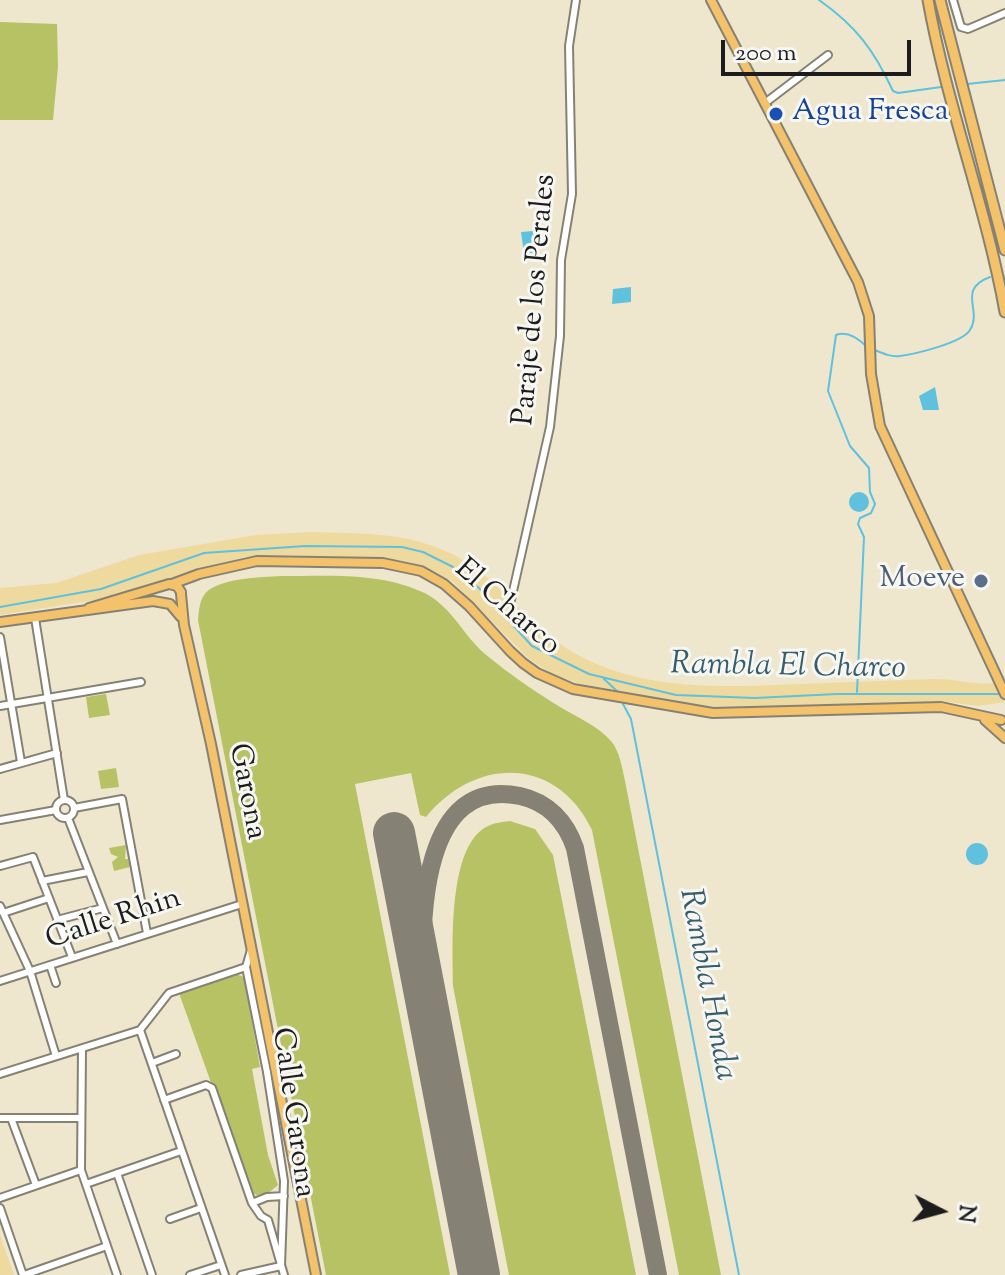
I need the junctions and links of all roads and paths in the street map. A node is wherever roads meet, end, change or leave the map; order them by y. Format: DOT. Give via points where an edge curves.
graph roads {
  1 [pos="576,0"];
  2 [pos="711,0"];
  3 [pos="928,0"];
  4 [pos="940,0"];
  5 [pos="953,0"];
  6 [pos="1005,13"];
  7 [pos="828,55"];
  8 [pos="765,103"];
  9 [pos="1005,250"];
  10 [pos="1005,312"];
  11 [pos="193,577"];
  12 [pos="169,585"];
  13 [pos="181,593"];
  14 [pos="511,600"];
  15 [pos="168,603"];
  16 [pos="73,613"];
  17 [pos="35,618"];
  18 [pos="0,622"];
  19 [pos="184,625"];
  20 [pos="0,637"];
  21 [pos="141,682"];
  22 [pos="1005,694"];
  23 [pos="48,697"];
  24 [pos="11,704"];
  25 [pos="0,706"];
  26 [pos="978,715"];
  27 [pos="1004,718"];
  28 [pos="997,730"];
  29 [pos="1005,738"];
  30 [pos="57,753"];
  31 [pos="21,762"];
  32 [pos="0,769"];
  33 [pos="64,800"];
  34 [pos="74,808"];
  35 [pos="56,810"];
  36 [pos="68,818"];
  37 [pos="0,820"];
  38 [pos="0,866"];
  39 [pos="88,872"];
  40 [pos="42,881"];
  41 [pos="49,898"];
  42 [pos="242,904"];
  43 [pos="103,908"];
  44 [pos="2,910"];
  45 [pos="57,920"];
  46 [pos="147,933"];
  47 [pos="117,944"];
  48 [pos="72,957"];
  49 [pos="50,965"];
  50 [pos="251,968"];
  51 [pos="30,971"];
  52 [pos="0,981"];
  53 [pos="56,983"];
  54 [pos="140,1030"];
  55 [pos="82,1049"];
  56 [pos="176,1054"];
  57 [pos="56,1056"];
  58 [pos="152,1063"];
  59 [pos="0,1074"];
  60 [pos="164,1100"];
  61 [pos="0,1118"];
  62 [pos="11,1118"];
  63 [pos="81,1118"];
  64 [pos="181,1151"];
  65 [pos="81,1170"];
  66 [pos="117,1173"];
  67 [pos="86,1184"];
  68 [pos="36,1185"];
  69 [pos="284,1196"];
  70 [pos="0,1198"];
  71 [pos="252,1203"];
  72 [pos="0,1208"];
  73 [pos="201,1208"];
  74 [pos="283,1218"];
  75 [pos="170,1219"];
  76 [pos="268,1220"];
  77 [pos="107,1246"];
  78 [pos="221,1265"];
  79 [pos="281,1266"];
  80 [pos="24,1275"];
  81 [pos="117,1275"];
  82 [pos="152,1275"];
  83 [pos="190,1275"];
  84 [pos="225,1275"];
  85 [pos="241,1275"];
  86 [pos="284,1275"];
  87 [pos="316,1275"];
  1 -- 14 [label="street, Paraje de los Perales" via="569,46 572,194 561,260 554,397"];
  2 -- 8 [label="main road"];
  3 -- 10 [label="highway"];
  4 -- 9 [label="highway"];
  5 -- 6 [label="street" via="961,27 968,29"];
  7 -- 8 [label="street"];
  8 -- 22 [label="main road" via="858,282 869,316 880,426"];
  11 -- 12 [label="main road, El Charco"];
  11 -- 13 [label="main road"];
  11 -- 26 [label="main road, El Charco" via="257,561 383,563 421,571 444,584 523,663 573,689 713,713 929,707"];
  12 -- 13 [label="main road"];
  12 -- 15 [label="main road" via="161,596"];
  12 -- 16 [label="main road, El Charco"];
  13 -- 15 [label="main road" via="178,602"];
  13 -- 19 [label="main road, Garona"];
  15 -- 16 [label="main road, El Charco"];
  15 -- 19 [label="main road"];
  16 -- 17 [label="main road, El Charco"];
  17 -- 18 [label="main road, El Charco"];
  17 -- 23 [label="street"];
  19 -- 42 [label="main road, Garona"];
  20 -- 24 [label="street"];
  21 -- 23 [label="street"];
  23 -- 24 [label="street"];
  23 -- 30 [label="street"];
  24 -- 25 [label="street"];
  24 -- 31 [label="street"];
  26 -- 27 [label="main road, El Charco"];
  26 -- 28 [label="main road"];
  27 -- 28 [label="main road"];
  28 -- 29 [label="main road"];
  30 -- 31 [label="street"];
  30 -- 33 [label="street"];
  31 -- 32 [label="street"];
  33 -- 34 [label="street"];
  33 -- 35 [label="street"];
  34 -- 36 [label="street"];
  34 -- 46 [label="street" via="122,799"];
  35 -- 36 [label="street"];
  35 -- 37 [label="street"];
  36 -- 39 [label="street"];
  38 -- 40 [label="street" via="33,857"];
  39 -- 40 [label="street"];
  39 -- 43 [label="street"];
  40 -- 41 [label="street"];
  41 -- 44 [label="street"];
  41 -- 45 [label="street"];
  42 -- 46 [label="street, Calle Rhin"];
  42 -- 50 [label="main road, Garona"];
  43 -- 45 [label="street"];
  43 -- 47 [label="street"];
  44 -- 51 [label="street"];
  45 -- 48 [label="street"];
  46 -- 47 [label="street, Calle Rhin"];
  47 -- 48 [label="street, Calle Rhin"];
  48 -- 49 [label="street, Calle Rhin"];
  49 -- 51 [label="street, Calle Rhin"];
  49 -- 53 [label="street"];
  50 -- 54 [label="street" via="169,993"];
  50 -- 69 [label="street, Calle Garona"];
  50 -- 87 [label="main road, Garona"];
  51 -- 52 [label="street, Calle Rhin"];
  51 -- 57 [label="street"];
  54 -- 55 [label="street"];
  54 -- 58 [label="street"];
  55 -- 57 [label="street"];
  55 -- 63 [label="street"];
  56 -- 58 [label="street"];
  57 -- 59 [label="street"];
  58 -- 60 [label="street"];
  60 -- 64 [label="street"];
  60 -- 71 [label="street" via="209,1086"];
  61 -- 62 [label="street"];
  62 -- 63 [label="street"];
  62 -- 68 [label="street"];
  63 -- 65 [label="street"];
  64 -- 66 [label="street"];
  64 -- 73 [label="street"];
  65 -- 67 [label="street"];
  65 -- 68 [label="street"];
  66 -- 67 [label="street"];
  66 -- 82 [label="street"];
  67 -- 77 [label="street"];
  68 -- 70 [label="street"];
  69 -- 71 [label="street"];
  69 -- 74 [label="street, Calle Garona"];
  71 -- 76 [label="street"];
  72 -- 80 [label="street"];
  73 -- 75 [label="street"];
  73 -- 78 [label="street"];
  74 -- 76 [label="street"];
  74 -- 79 [label="street, Calle Garona"];
  76 -- 79 [label="street"];
  77 -- 80 [label="street"];
  77 -- 81 [label="street"];
  78 -- 83 [label="street"];
  78 -- 84 [label="street"];
  79 -- 85 [label="street"];
  79 -- 86 [label="street"];
}
